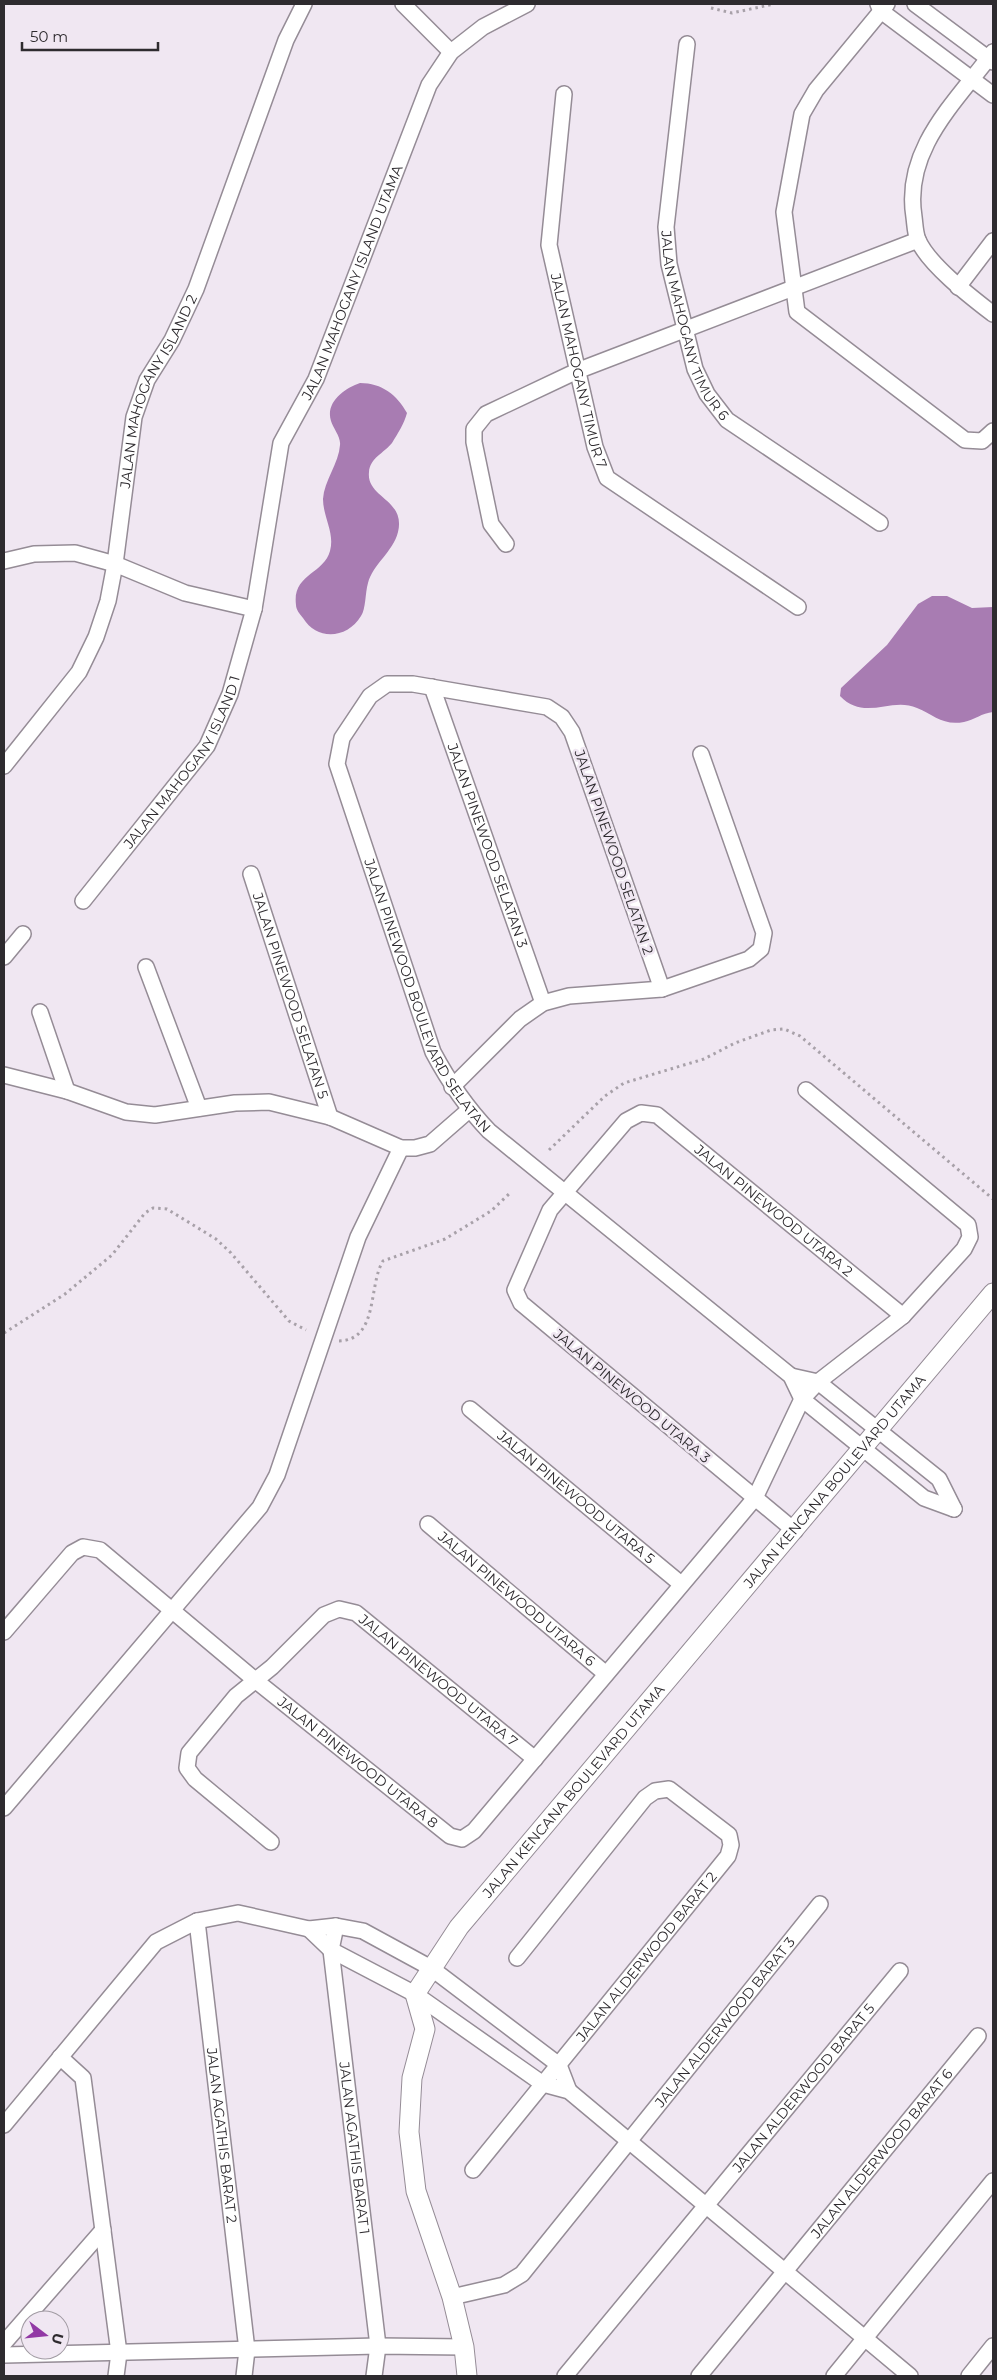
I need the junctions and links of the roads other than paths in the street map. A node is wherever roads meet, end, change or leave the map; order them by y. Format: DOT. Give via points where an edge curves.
graph roads {
  1 [pos="304,4"];
  2 [pos="403,4"];
  3 [pos="527,4"];
  4 [pos="915,4"];
  5 [pos="882,6"];
  6 [pos="687,44"];
  7 [pos="451,52"];
  8 [pos="992,58"];
  9 [pos="973,79"];
  10 [pos="564,94"];
  11 [pos="993,95"];
  12 [pos="918,240"];
  13 [pos="993,241"];
  14 [pos="795,287"];
  15 [pos="958,287"];
  16 [pos="993,314"];
  17 [pos="684,328"];
  18 [pos="577,371"];
  19 [pos="993,430"];
  20 [pos="880,523"];
  21 [pos="506,544"];
  22 [pos="4,561"];
  23 [pos="115,564"];
  24 [pos="798,606"];
  25 [pos="254,609"];
  26 [pos="432,687"];
  27 [pos="701,754"];
  28 [pos="4,766"];
  29 [pos="251,874"];
  30 [pos="83,901"];
  31 [pos="22,934"];
  32 [pos="4,957"];
  33 [pos="146,967"];
  34 [pos="662,989"];
  35 [pos="543,1003"];
  36 [pos="40,1012"];
  37 [pos="4,1075"];
  38 [pos="452,1087"];
  39 [pos="806,1090"];
  40 [pos="67,1092"];
  41 [pos="199,1108"];
  42 [pos="469,1110"];
  43 [pos="330,1117"];
  44 [pos="401,1148"];
  45 [pos="565,1193"];
  46 [pos="993,1293"];
  47 [pos="903,1316"];
  48 [pos="791,1376"];
  49 [pos="818,1382"];
  50 [pos="802,1399"];
  51 [pos="470,1409"];
  52 [pos="878,1430"];
  53 [pos="863,1448"];
  54 [pos="755,1498"];
  55 [pos="428,1524"];
  56 [pos="794,1531"];
  57 [pos="681,1584"];
  58 [pos="172,1610"];
  59 [pos="4,1632"];
  60 [pos="606,1674"];
  61 [pos="255,1680"];
  62 [pos="535,1759"];
  63 [pos="4,1808"];
  64 [pos="271,1842"];
  65 [pos="820,1904"];
  66 [pos="197,1921"];
  67 [pos="336,1926"];
  68 [pos="309,1930"];
  69 [pos="331,1950"];
  70 [pos="517,1958"];
  71 [pos="431,1968"];
  72 [pos="900,1971"];
  73 [pos="415,1994"];
  74 [pos="978,2036"];
  75 [pos="60,2057"];
  76 [pos="559,2065"];
  77 [pos="543,2084"];
  78 [pos="569,2091"];
  79 [pos="4,2125"];
  80 [pos="629,2141"];
  81 [pos="474,2170"];
  82 [pos="993,2181"];
  83 [pos="706,2206"];
  84 [pos="103,2230"];
  85 [pos="785,2272"];
  86 [pos="452,2296"];
  87 [pos="865,2338"];
  88 [pos="4,2343"];
  89 [pos="378,2346"];
  90 [pos="993,2346"];
  91 [pos="464,2347"];
  92 [pos="247,2350"];
  93 [pos="119,2353"];
  94 [pos="4,2355"];
  95 [pos="116,2376"];
  96 [pos="244,2376"];
  97 [pos="374,2376"];
  98 [pos="467,2376"];
  99 [pos="564,2376"];
  100 [pos="699,2376"];
  101 [pos="834,2376"];
  102 [pos="910,2376"];
  103 [pos="969,2376"];
  1 -- 23 [label="street, JALAN MAHOGANY ISLAND 2" via="286,40 196,289 172,340 147,380 134,417"];
  2 -- 7 [label="street"];
  3 -- 7 [label="street, JALAN MAHOGANY ISLAND UTAMA" via="483,27"];
  4 -- 8 [label="street"];
  5 -- 9 [label="street"];
  5 -- 14 [label="street" via="816,90 802,114 784,212"];
  6 -- 17 [label="street, JALAN MAHOGANY TIMUR 6" via="666,227 670,264"];
  7 -- 25 [label="street, JALAN MAHOGANY ISLAND UTAMA" via="429,84 316,379 281,442"];
  8 -- 9 [label="street"];
  9 -- 11 [label="street"];
  9 -- 12 [label="street" via="934,129 920,156 911,198"];
  10 -- 18 [label="street, JALAN MAHOGANY TIMUR 7" via="549,245"];
  12 -- 14 [label="street"];
  12 -- 15 [label="street"];
  13 -- 15 [label="street"];
  14 -- 17 [label="street"];
  14 -- 19 [label="street" via="797,312 965,440 982,441"];
  15 -- 16 [label="street"];
  17 -- 18 [label="street"];
  17 -- 20 [label="street, JALAN MAHOGANY TIMUR 6" via="695,369 727,420"];
  18 -- 21 [label="street" via="486,414 474,429 491,524"];
  18 -- 24 [label="street, JALAN MAHOGANY TIMUR 7" via="595,447 607,478"];
  22 -- 23 [label="street" via="34,554 75,553"];
  23 -- 25 [label="street" via="185,593"];
  23 -- 28 [label="street, JALAN MAHOGANY ISLAND 2" via="108,601 96,637 79,672"];
  25 -- 30 [label="street, JALAN MAHOGANY ISLAND 1" via="230,694 208,746"];
  26 -- 34 [label="street, JALAN PINEWOOD SELATAN 2" via="546,707 562,717 572,732"];
  26 -- 35 [label="street, JALAN PINEWOOD SELATAN 3"];
  26 -- 38 [label="street, JALAN PINEWOOD BOULEVARD SELATAN" via="387,684 370,696 342,738 337,764 433,1052"];
  27 -- 34 [label="street" via="764,933 761,949 749,959"];
  29 -- 43 [label="street, JALAN PINEWOOD SELATAN 5"];
  31 -- 32 [label="street"];
  33 -- 41 [label="street"];
  34 -- 35 [label="street" via="569,996"];
  35 -- 38 [label="street" via="520,1019"];
  36 -- 40 [label="street"];
  37 -- 40 [label="street"];
  38 -- 42 [label="street, JALAN PINEWOOD BOULEVARD SELATAN"];
  39 -- 47 [label="street" via="968,1224 970,1237 964,1249"];
  40 -- 41 [label="street" via="126,1112 155,1115"];
  41 -- 43 [label="street" via="269,1102"];
  42 -- 44 [label="street" via="430,1144"];
  42 -- 45 [label="street, JALAN PINEWOOD BOULEVARD SELATAN" via="489,1131"];
  43 -- 44 [label="street"];
  44 -- 58 [label="street" via="358,1237 277,1475 260,1507"];
  45 -- 47 [label="street, JALAN PINEWOOD UTARA 2" via="626,1121 641,1113 657,1115"];
  45 -- 48 [label="street, JALAN PINEWOOD BOULEVARD SELATAN"];
  45 -- 54 [label="street, JALAN PINEWOOD UTARA 3" via="550,1210 515,1290 521,1303"];
  46 -- 52 [label="street, JALAN KENCANA BOULEVARD UTAMA"];
  47 -- 49 [label="street"];
  48 -- 49 [label="street"];
  48 -- 50 [label="street"];
  49 -- 50 [label="street"];
  49 -- 52 [label="street"];
  50 -- 53 [label="street"];
  50 -- 54 [label="street"];
  51 -- 57 [label="street, JALAN PINEWOOD UTARA 5"];
  52 -- 53 [label="street, JALAN KENCANA BOULEVARD UTAMA"];
  52 -- 53 [label="street" via="939,1480 954,1510 924,1498"];
  53 -- 56 [label="street, JALAN KENCANA BOULEVARD UTAMA"];
  54 -- 56 [label="street, JALAN PINEWOOD UTARA 3"];
  54 -- 57 [label="street"];
  55 -- 60 [label="street, JALAN PINEWOOD UTARA 6"];
  56 -- 71 [label="street, JALAN KENCANA BOULEVARD UTAMA" via="459,1927"];
  57 -- 60 [label="street"];
  58 -- 59 [label="street, JALAN PINEWOOD UTARA 8" via="100,1550 83,1547 72,1553"];
  58 -- 61 [label="street, JALAN PINEWOOD UTARA 8"];
  58 -- 63 [label="street"];
  60 -- 62 [label="street"];
  61 -- 62 [label="street, JALAN PINEWOOD UTARA 7" via="324,1615 339,1609 356,1613"];
  61 -- 62 [label="street, JALAN PINEWOOD UTARA 8" via="450,1836 462,1839 474,1831"];
  61 -- 64 [label="street" via="236,1696 190,1753 187,1768 195,1779"];
  65 -- 80 [label="street, JALAN ALDERWOOD BARAT 3"];
  66 -- 68 [label="street" via="238,1913"];
  66 -- 75 [label="street" via="156,1942"];
  66 -- 92 [label="street, JALAN AGATHIS BARAT 2"];
  67 -- 68 [label="street"];
  67 -- 69 [label="street, JALAN AGATHIS BARAT 1"];
  67 -- 71 [label="street" via="363,1931"];
  68 -- 69 [label="street"];
  69 -- 73 [label="street"];
  69 -- 89 [label="street, JALAN AGATHIS BARAT 1"];
  70 -- 76 [label="street, JALAN ALDERWOOD BARAT 2" via="645,1798 655,1791 669,1789 729,1835 728,1856"];
  71 -- 73 [label="street, JALAN KENCANA BOULEVARD UTAMA"];
  71 -- 76 [label="street"];
  72 -- 83 [label="street, JALAN ALDERWOOD BARAT 5"];
  73 -- 77 [label="street"];
  73 -- 86 [label="street" via="425,2029 412,2078 409,2132 416,2190"];
  74 -- 85 [label="street, JALAN ALDERWOOD BARAT 6"];
  75 -- 79 [label="street"];
  75 -- 84 [label="street" via="83,2078"];
  76 -- 77 [label="street, JALAN ALDERWOOD BARAT 2"];
  76 -- 78 [label="street"];
  77 -- 78 [label="street"];
  77 -- 81 [label="street, JALAN ALDERWOOD BARAT 2"];
  78 -- 80 [label="street"];
  80 -- 83 [label="street"];
  80 -- 86 [label="street, JALAN ALDERWOOD BARAT 3" via="522,2274 504,2286"];
  82 -- 87 [label="street"];
  83 -- 85 [label="street"];
  83 -- 99 [label="street, JALAN ALDERWOOD BARAT 5"];
  84 -- 88 [label="street"];
  84 -- 93 [label="street"];
  85 -- 87 [label="street"];
  85 -- 100 [label="street, JALAN ALDERWOOD BARAT 6"];
  86 -- 91 [label="street"];
  87 -- 101 [label="street"];
  87 -- 102 [label="street"];
  89 -- 91 [label="street"];
  89 -- 92 [label="street"];
  89 -- 97 [label="street, JALAN AGATHIS BARAT 1"];
  90 -- 103 [label="street"];
  91 -- 98 [label="street"];
  92 -- 93 [label="street"];
  92 -- 96 [label="street, JALAN AGATHIS BARAT 2"];
  93 -- 94 [label="street"];
  93 -- 95 [label="street"];
}
